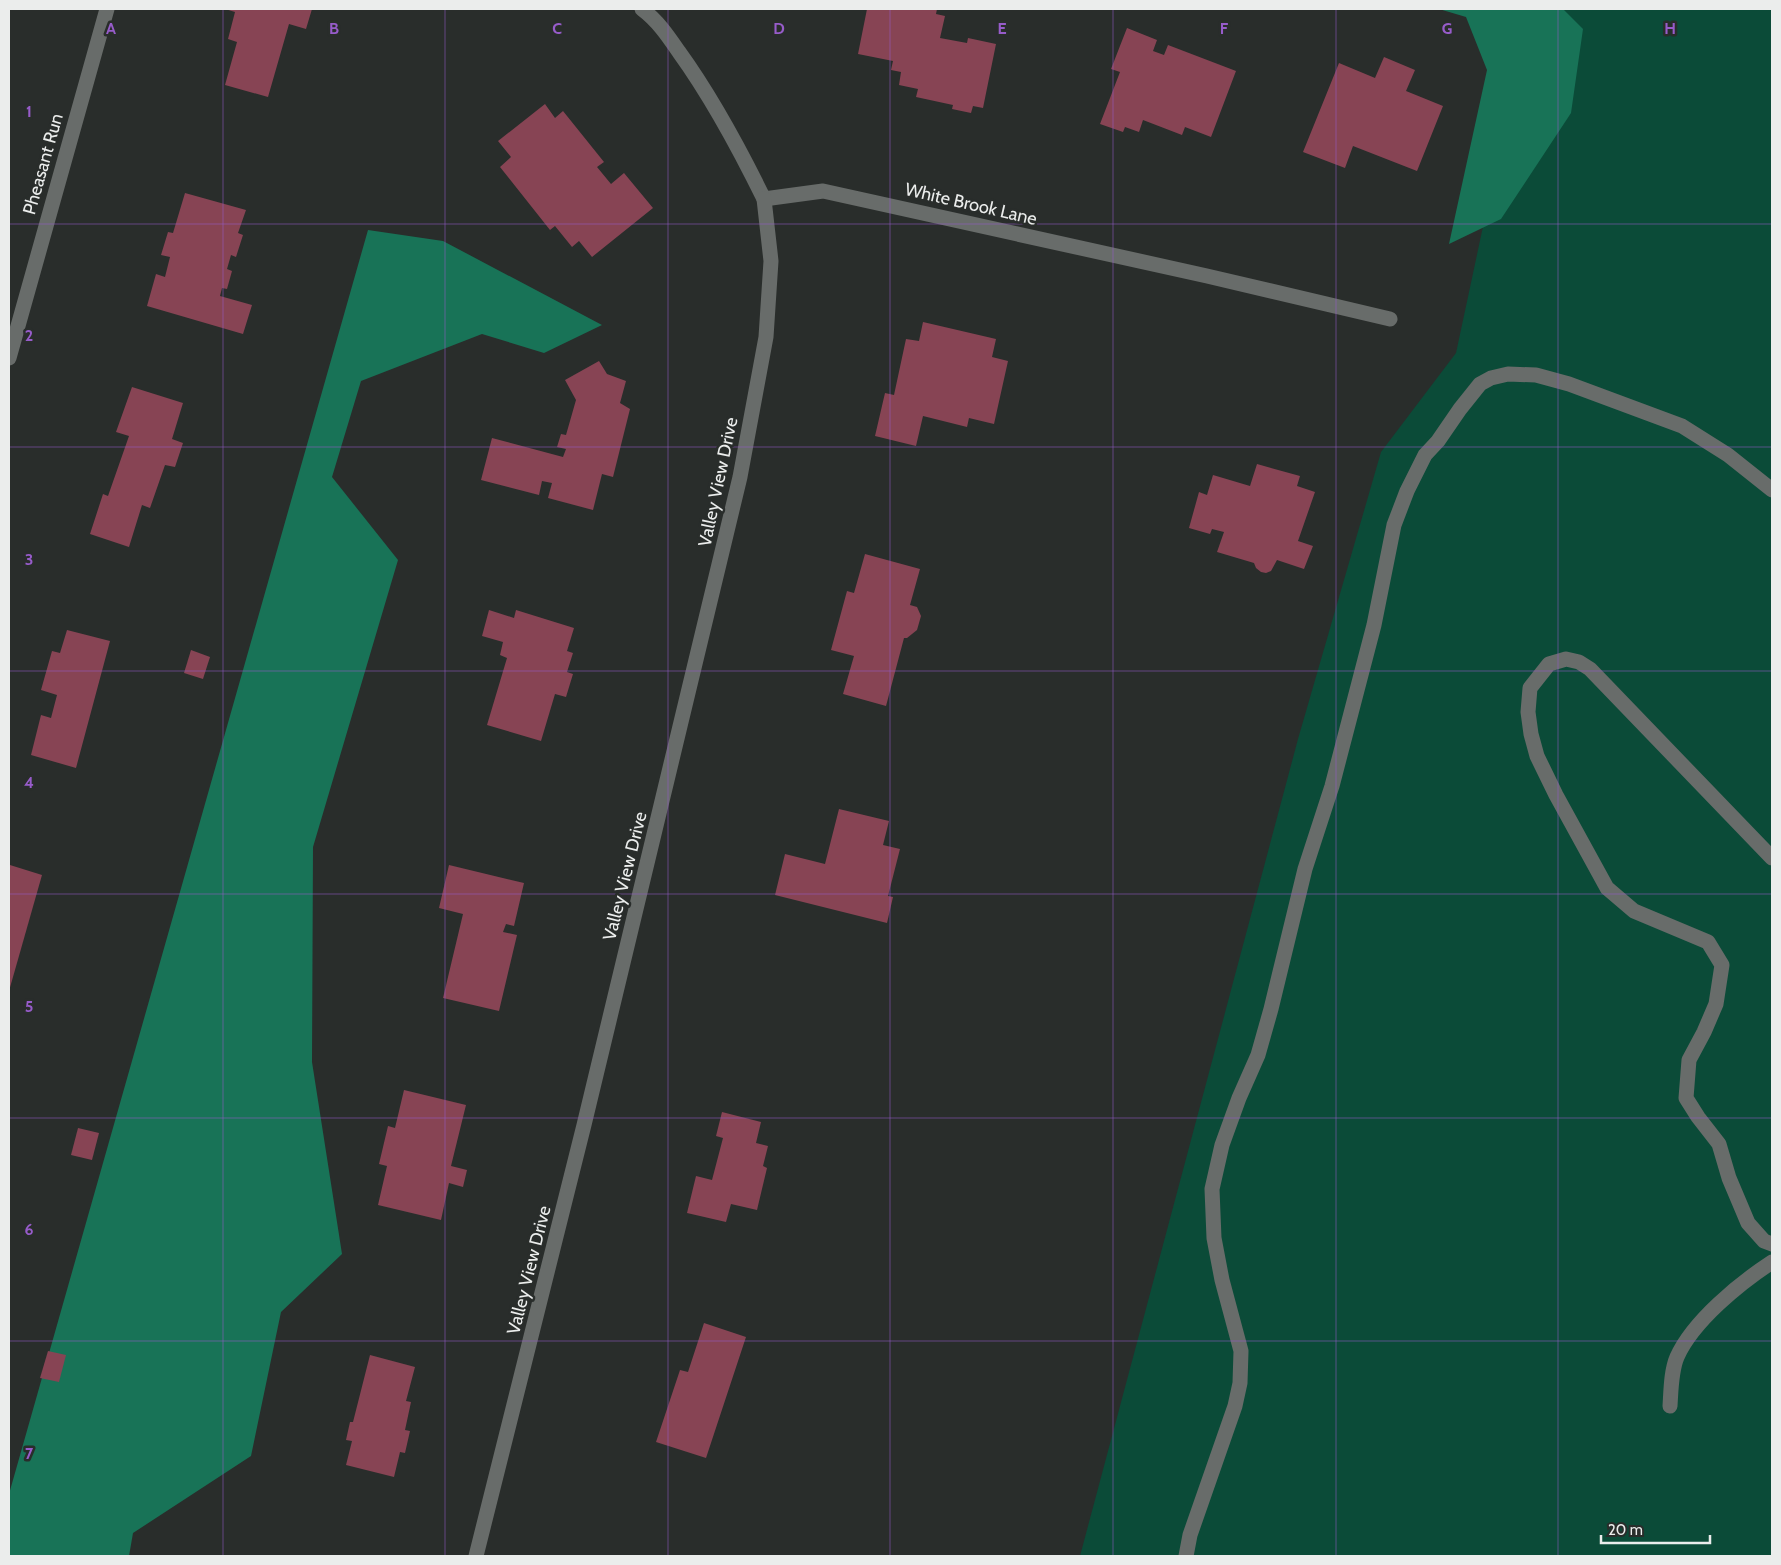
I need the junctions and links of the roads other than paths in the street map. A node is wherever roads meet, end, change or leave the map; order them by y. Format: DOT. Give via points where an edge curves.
graph roads {
  1 [pos="107,9"];
  2 [pos="642,9"];
  3 [pos="764,199"];
  4 [pos="1390,319"];
  5 [pos="9,358"];
  6 [pos="1772,490"];
  7 [pos="1772,858"];
  8 [pos="1772,1244"];
  9 [pos="1772,1262"];
  10 [pos="1670,1406"];
  11 [pos="476,1556"];
  12 [pos="1186,1556"];
  1 -- 5 [label="street, Pheasant Run"];
  2 -- 3 [label="street" via="655,19 719,112"];
  3 -- 4 [label="street, White Brook Lane" via="823,191"];
  3 -- 11 [label="street, Valley View Drive" via="771,261 766,337 740,477"];
  6 -- 12 [label="street" via="1728,455 1682,426 1536,375 1508,374 1480,384 1425,455 1394,524 1374,625 1332,786 1305,870 1271,1009 1258,1055 1222,1145 1212,1189 1214,1238 1241,1351 1240,1383 1236,1406 1190,1535"];
  7 -- 8 [label="street" via="1590,669 1566,659 1549,664 1530,688 1528,712 1537,756 1607,888 1634,910 1708,942 1722,964 1716,1004 1689,1060 1686,1098 1720,1144 1728,1178 1748,1223 1764,1241"];
  9 -- 10 [label="street" via="1709,1312 1691,1336 1677,1357"];
}
